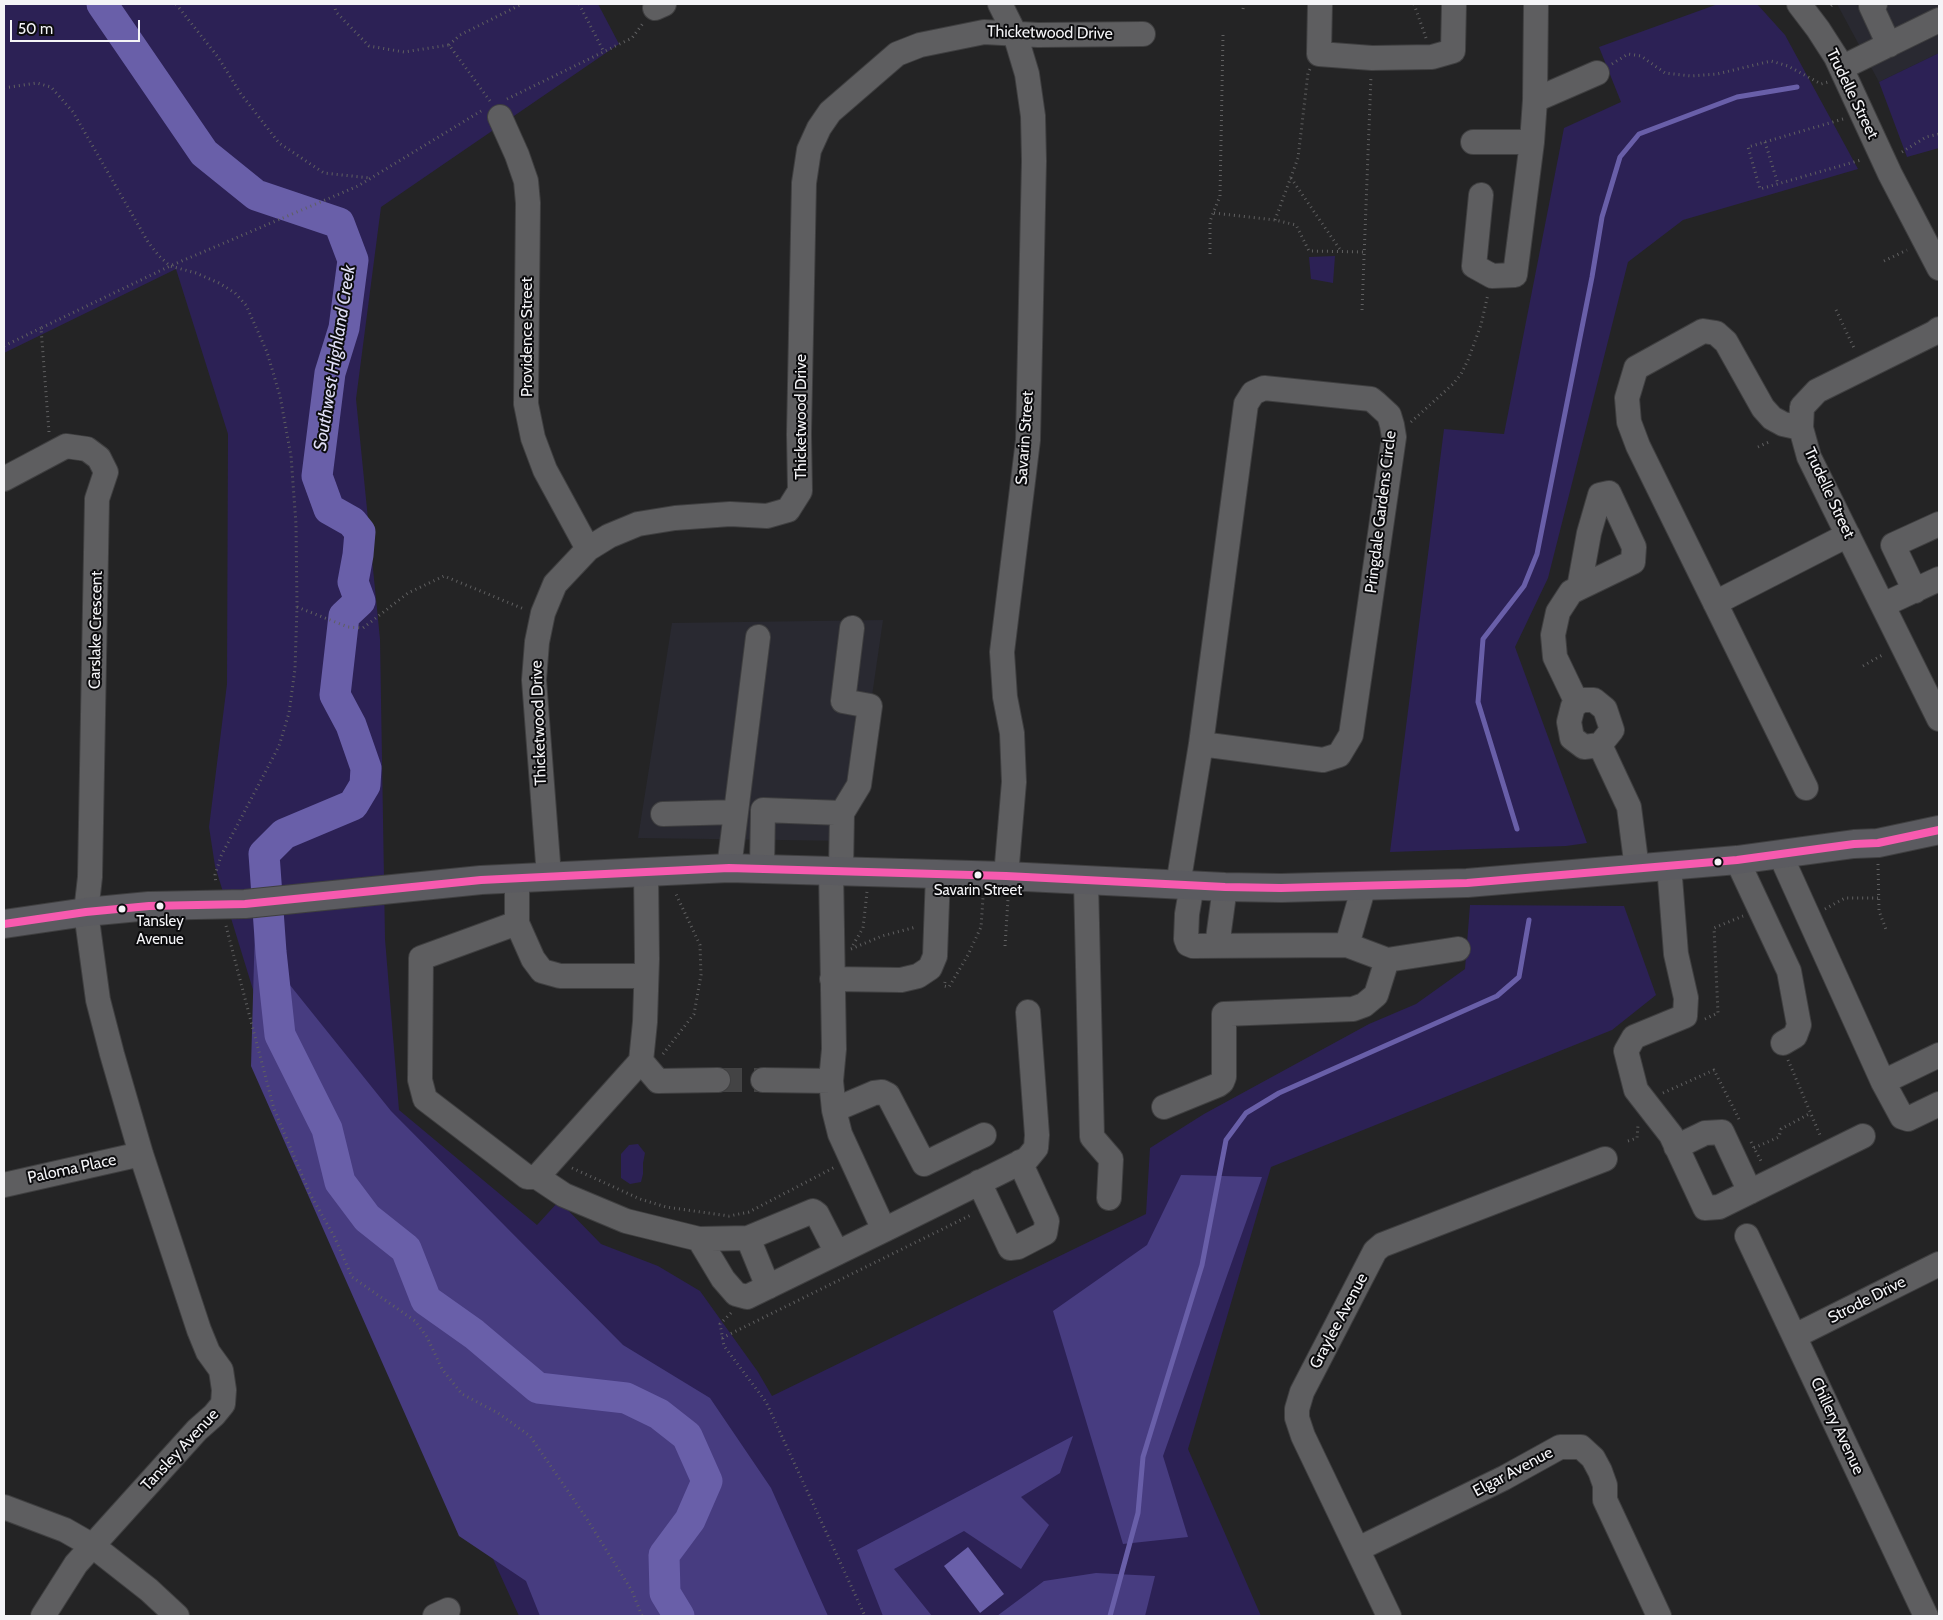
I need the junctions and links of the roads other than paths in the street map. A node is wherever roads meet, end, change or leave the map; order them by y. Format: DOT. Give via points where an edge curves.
graph roads {
  1 [pos="1000,4"];
  2 [pos="1320,4"];
  3 [pos="1454,4"];
  4 [pos="1536,4"];
  5 [pos="1800,4"];
  6 [pos="1875,4"];
  7 [pos="1939,20"];
  8 [pos="1015,34"];
  9 [pos="1143,34"];
  10 [pos="1888,45"];
  11 [pos="1843,72"];
  12 [pos="1597,73"];
  13 [pos="1535,100"];
  14 [pos="500,117"];
  15 [pos="1473,142"];
  16 [pos="1532,142"];
  17 [pos="1481,195"];
  18 [pos="1939,268"];
  19 [pos="1939,329"];
  20 [pos="1802,428"];
  21 [pos="4,479"];
  22 [pos="1939,524"];
  23 [pos="1848,535"];
  24 [pos="588,549"];
  25 [pos="1939,579"];
  26 [pos="1579,588"];
  27 [pos="1915,591"];
  28 [pos="1715,603"];
  29 [pos="1883,605"];
  30 [pos="852,628"];
  31 [pos="758,637"];
  32 [pos="1939,719"];
  33 [pos="1201,744"];
  34 [pos="1806,788"];
  35 [pos="736,812"];
  36 [pos="842,813"];
  37 [pos="663,814"];
  38 [pos="1939,830"];
  39 [pos="1780,854"];
  40 [pos="1737,860"];
  41 [pos="1669,865"];
  42 [pos="729,868"];
  43 [pos="762,868"];
  44 [pos="1637,869"];
  45 [pos="836,870"];
  46 [pos="646,871"];
  47 [pos="938,874"];
  48 [pos="549,876"];
  49 [pos="517,878"];
  50 [pos="1086,881"];
  51 [pos="1185,885"];
  52 [pos="1225,886"];
  53 [pos="1364,886"];
  54 [pos="1007,887"];
  55 [pos="86,912"];
  56 [pos="517,922"];
  57 [pos="4,924"];
  58 [pos="1347,945"];
  59 [pos="1217,946"];
  60 [pos="1458,949"];
  61 [pos="1387,960"];
  62 [pos="646,976"];
  63 [pos="832,979"];
  64 [pos="1028,1012"];
  65 [pos="1783,1043"];
  66 [pos="1939,1055"];
  67 [pos="646,1066"];
  68 [pos="718,1080"];
  69 [pos="763,1080"];
  70 [pos="831,1081"];
  71 [pos="1883,1082"];
  72 [pos="1939,1104"];
  73 [pos="1164,1107"];
  74 [pos="834,1110"];
  75 [pos="984,1135"];
  76 [pos="1863,1136"];
  77 [pos="1676,1147"];
  78 [pos="141,1154"];
  79 [pos="1605,1159"];
  80 [pos="1020,1162"];
  81 [pos="537,1177"];
  82 [pos="979,1182"];
  83 [pos="4,1185"];
  84 [pos="1750,1192"];
  85 [pos="1109,1198"];
  86 [pos="884,1230"];
  87 [pos="1747,1236"];
  88 [pos="699,1238"];
  89 [pos="748,1238"];
  90 [pos="837,1252"];
  91 [pos="1939,1264"];
  92 [pos="768,1287"];
  93 [pos="1795,1336"];
  94 [pos="4,1507"];
  95 [pos="93,1546"];
  96 [pos="1358,1549"];
  97 [pos="43,1616"];
  98 [pos="177,1616"];
  99 [pos="1389,1616"];
  100 [pos="1659,1616"];
  101 [pos="1926,1616"];
  1 -- 8 [label="street, Savarin Street"];
  2 -- 3 [label="street" via="1319,54 1372,58 1432,57 1453,52"];
  4 -- 13 [label="street"];
  5 -- 11 [label="street, Trudelle Street"];
  6 -- 10 [label="street" via="1871,6"];
  7 -- 10 [label="street"];
  8 -- 9 [label="street, Thicketwood Drive"];
  8 -- 24 [label="street, Thicketwood Drive" via="984,32 920,45 897,54 843,99 819,128 809,150 804,183 800,491 788,510 767,516 730,514 638,524"];
  8 -- 54 [label="street, Savarin Street" via="1027,74 1033,116 1034,161 1028,440 1002,652 1005,697 1012,733 1014,782"];
  10 -- 11 [label="street"];
  11 -- 18 [label="street, Trudelle Street"];
  12 -- 13 [label="street"];
  13 -- 16 [label="street"];
  14 -- 24 [label="street, Providence Street" via="523,172 528,203 526,404 533,438 545,470"];
  15 -- 16 [label="street"];
  16 -- 17 [label="street" via="1515,275 1492,276 1474,266"];
  19 -- 20 [label="street, Trudelle Street" via="1817,392 1802,407"];
  20 -- 23 [label="street, Trudelle Street" via="1809,457"];
  20 -- 28 [label="street" via="1772,418 1726,342 1716,333 1703,331 1636,368 1627,398 1629,422"];
  21 -- 55 [label="street, Carslake Crescent" via="66,446 87,449 99,458 106,472 98,499 90,877"];
  22 -- 27 [label="street" via="1893,545"];
  23 -- 28 [label="street"];
  23 -- 29 [label="street, Trudelle Street"];
  24 -- 48 [label="street, Thicketwood Drive" via="554,584 537,642 534,680"];
  25 -- 27 [label="street"];
  26 -- 44 [label="street" via="1571,592 1558,612 1553,635 1554,657 1577,703 1573,706 1569,722 1572,738 1584,747 1600,745 1629,807"];
  27 -- 29 [label="street"];
  28 -- 34 [label="street"];
  29 -- 32 [label="street, Trudelle Street"];
  30 -- 36 [label="street" via="843,700 870,706 859,785"];
  31 -- 35 [label="street"];
  33 -- 33 [label="street, Pringdale Gardens Circle" via="1244,410 1250,396 1269,388 1371,399 1389,415 1394,437 1352,735 1339,755 1323,760"];
  33 -- 51 [label="street, Pringdale Gardens Circle" via="1184,854"];
  35 -- 37 [label="street"];
  35 -- 42 [label="street"];
  36 -- 43 [label="street" via="763,810"];
  36 -- 45 [label="street"];
  38 -- 39 [label="main road" via="1878,843"];
  39 -- 40 [label="main road"];
  39 -- 71 [label="street"];
  40 -- 41 [label="main road"];
  40 -- 65 [label="street" via="1789,971 1799,1025 1795,1036"];
  41 -- 44 [label="main road"];
  41 -- 77 [label="street" via="1676,954 1686,998 1685,1016 1634,1038 1626,1051 1636,1090 1671,1134"];
  42 -- 43 [label="main road"];
  42 -- 46 [label="main road"];
  43 -- 45 [label="main road"];
  44 -- 53 [label="main road" via="1467,883"];
  45 -- 47 [label="main road"];
  45 -- 63 [label="street"];
  46 -- 48 [label="main road"];
  46 -- 62 [label="street"];
  47 -- 54 [label="main road"];
  47 -- 63 [label="street" via="935,956 930,968 918,976 901,980"];
  48 -- 49 [label="main road"];
  49 -- 55 [label="main road" via="287,901 149,906"];
  49 -- 56 [label="street"];
  50 -- 51 [label="main road"];
  50 -- 54 [label="main road"];
  50 -- 85 [label="street" via="1092,1137 1111,1159"];
  51 -- 52 [label="main road"];
  51 -- 59 [label="street, Pringdale Gardens Circle" via="1188,944"];
  52 -- 53 [label="main road"];
  52 -- 59 [label="street"];
  53 -- 58 [label="street"];
  55 -- 57 [label="main road"];
  55 -- 78 [label="street, Tansley Avenue" via="98,1000"];
  56 -- 62 [label="street" via="533,959 542,971 560,976"];
  56 -- 81 [label="street" via="421,958 420,1080 425,1099 527,1177"];
  58 -- 59 [label="street"];
  58 -- 61 [label="street"];
  60 -- 61 [label="street"];
  61 -- 73 [label="street" via="1376,994 1364,1005 1353,1009 1224,1014 1222,1082"];
  62 -- 67 [label="street"];
  63 -- 70 [label="street" via="834,1049"];
  64 -- 80 [label="street" via="1037,1135 1036,1148"];
  66 -- 71 [label="street"];
  67 -- 68 [label="street" via="658,1081"];
  67 -- 81 [label="street"];
  69 -- 70 [label="street"];
  70 -- 74 [label="street"];
  71 -- 72 [label="street" via="1902,1117 1908,1120"];
  74 -- 75 [label="street" via="874,1093 888,1095 924,1164"];
  74 -- 86 [label="street" via="840,1134"];
  76 -- 84 [label="street"];
  77 -- 84 [label="street" via="1705,1133 1722,1132"];
  77 -- 84 [label="street" via="1705,1208 1719,1208"];
  78 -- 83 [label="street, Paloma Place"];
  78 -- 95 [label="street, Tansley Avenue" via="199,1330 208,1352 221,1370 223,1404"];
  79 -- 96 [label="street, Graylee Avenue" via="1382,1245 1375,1251 1302,1392 1297,1410 1303,1436"];
  80 -- 82 [label="street"];
  80 -- 82 [label="street" via="1047,1221 1045,1233 1018,1247 1010,1248"];
  81 -- 88 [label="street" via="564,1195 626,1221"];
  82 -- 86 [label="street"];
  86 -- 90 [label="street"];
  87 -- 93 [label="street, Chillery Avenue"];
  88 -- 89 [label="street"];
  88 -- 92 [label="street" via="723,1279 736,1294 746,1297"];
  89 -- 90 [label="street" via="813,1211"];
  89 -- 92 [label="street"];
  90 -- 92 [label="street"];
  91 -- 93 [label="street, Strode Drive"];
  93 -- 101 [label="street, Chillery Avenue"];
  94 -- 95 [label="street" via="65,1530"];
  95 -- 97 [label="street, Tansley Avenue" via="76,1564"];
  95 -- 98 [label="street"];
  96 -- 99 [label="street, Graylee Avenue"];
  96 -- 100 [label="street, Elgar Avenue" via="1560,1447 1581,1447 1600,1470 1605,1500"];
}
